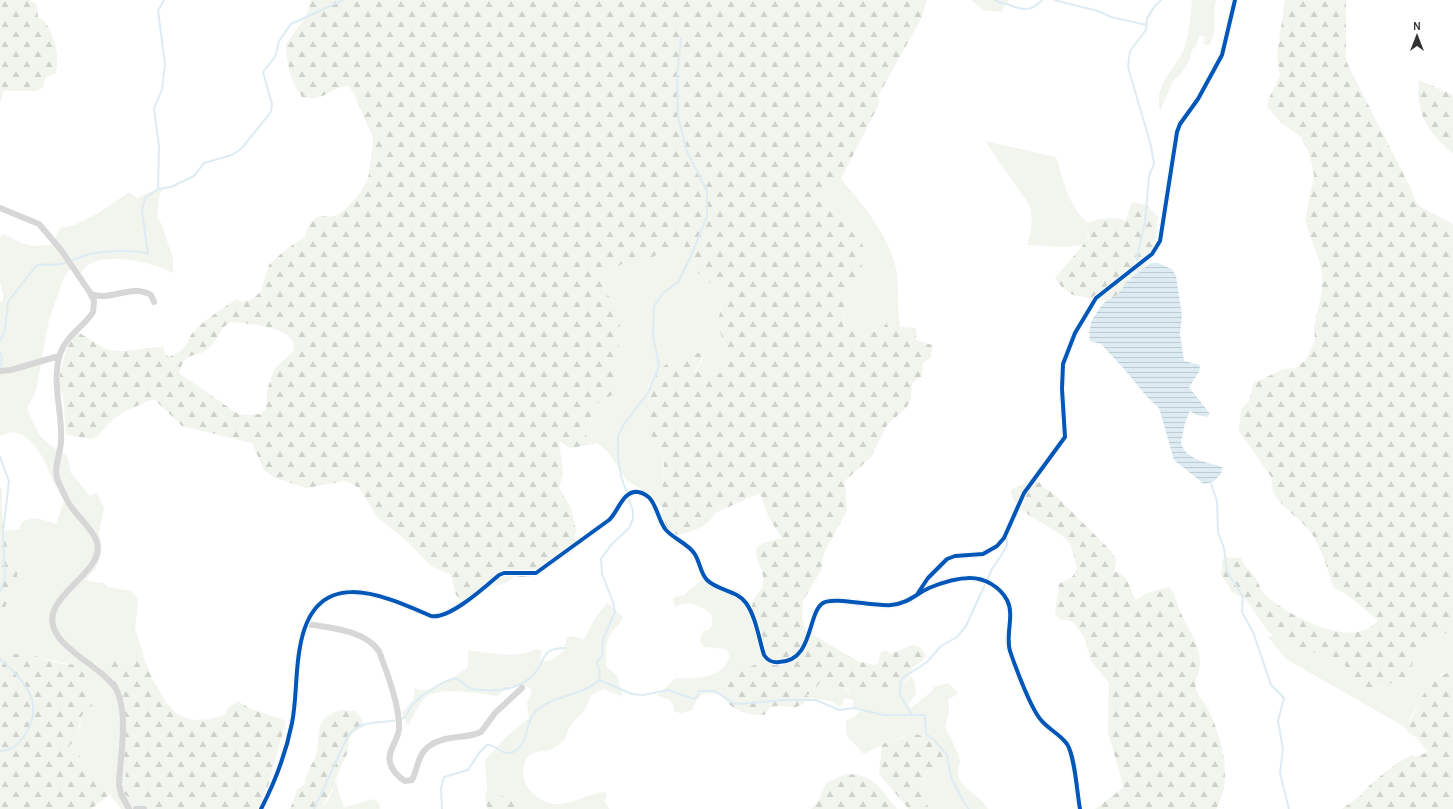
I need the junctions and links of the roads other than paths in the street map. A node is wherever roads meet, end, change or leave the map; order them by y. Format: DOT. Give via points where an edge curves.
graph roads {
  1 [pos="1235,0"];
  2 [pos="0,208"];
  3 [pos="89,291"];
  4 [pos="154,302"];
  5 [pos="59,356"];
  6 [pos="0,371"];
  7 [pos="916,596"];
  8 [pos="307,624"];
  9 [pos="522,688"];
  10 [pos="129,809"];
  11 [pos="136,809"];
  12 [pos="144,809"];
  13 [pos="261,809"];
  14 [pos="1080,809"];
  1 -- 7 [label="street" via="1222,55 1177,132 1157,248 1096,298 1068,347 1062,376 1065,437 1024,493 998,546 983,554 955,556 947,560 928,578"];
  2 -- 3 [label="street" via="39,224 61,250"];
  3 -- 4 [label="street" via="99,296 140,291 150,295"];
  3 -- 5 [label="street" via="94,301 93,312 67,340"];
  5 -- 6 [label="street"];
  5 -- 10 [label="street" via="57,394 62,432 57,477 68,502 93,533 98,547 96,561 56,607 52,616 53,628 58,639 102,673 118,693 122,722 119,784"];
  7 -- 8 [label="street" via="900,604 881,606 840,600 824,602 819,607 806,642 797,654 782,662 770,661 764,655 746,602 707,580 702,574 695,554 666,530 650,499 636,492 626,496 609,520 536,573 504,573 438,617 387,597 362,592 344,592 323,600"];
  7 -- 14 [label="street" via="928,588 970,578 980,579 1003,593 1010,609 1009,650 1040,719 1068,744 1072,754"];
  8 -- 9 [label="street" via="357,635 374,644 379,651 398,716 398,732 390,752 390,761 400,778 405,781 412,780 423,752 429,746 452,737 482,732 495,713"];
  8 -- 13 [label="street" via="299,649 292,723 276,778"];
  11 -- 12 [label="street"];
}
